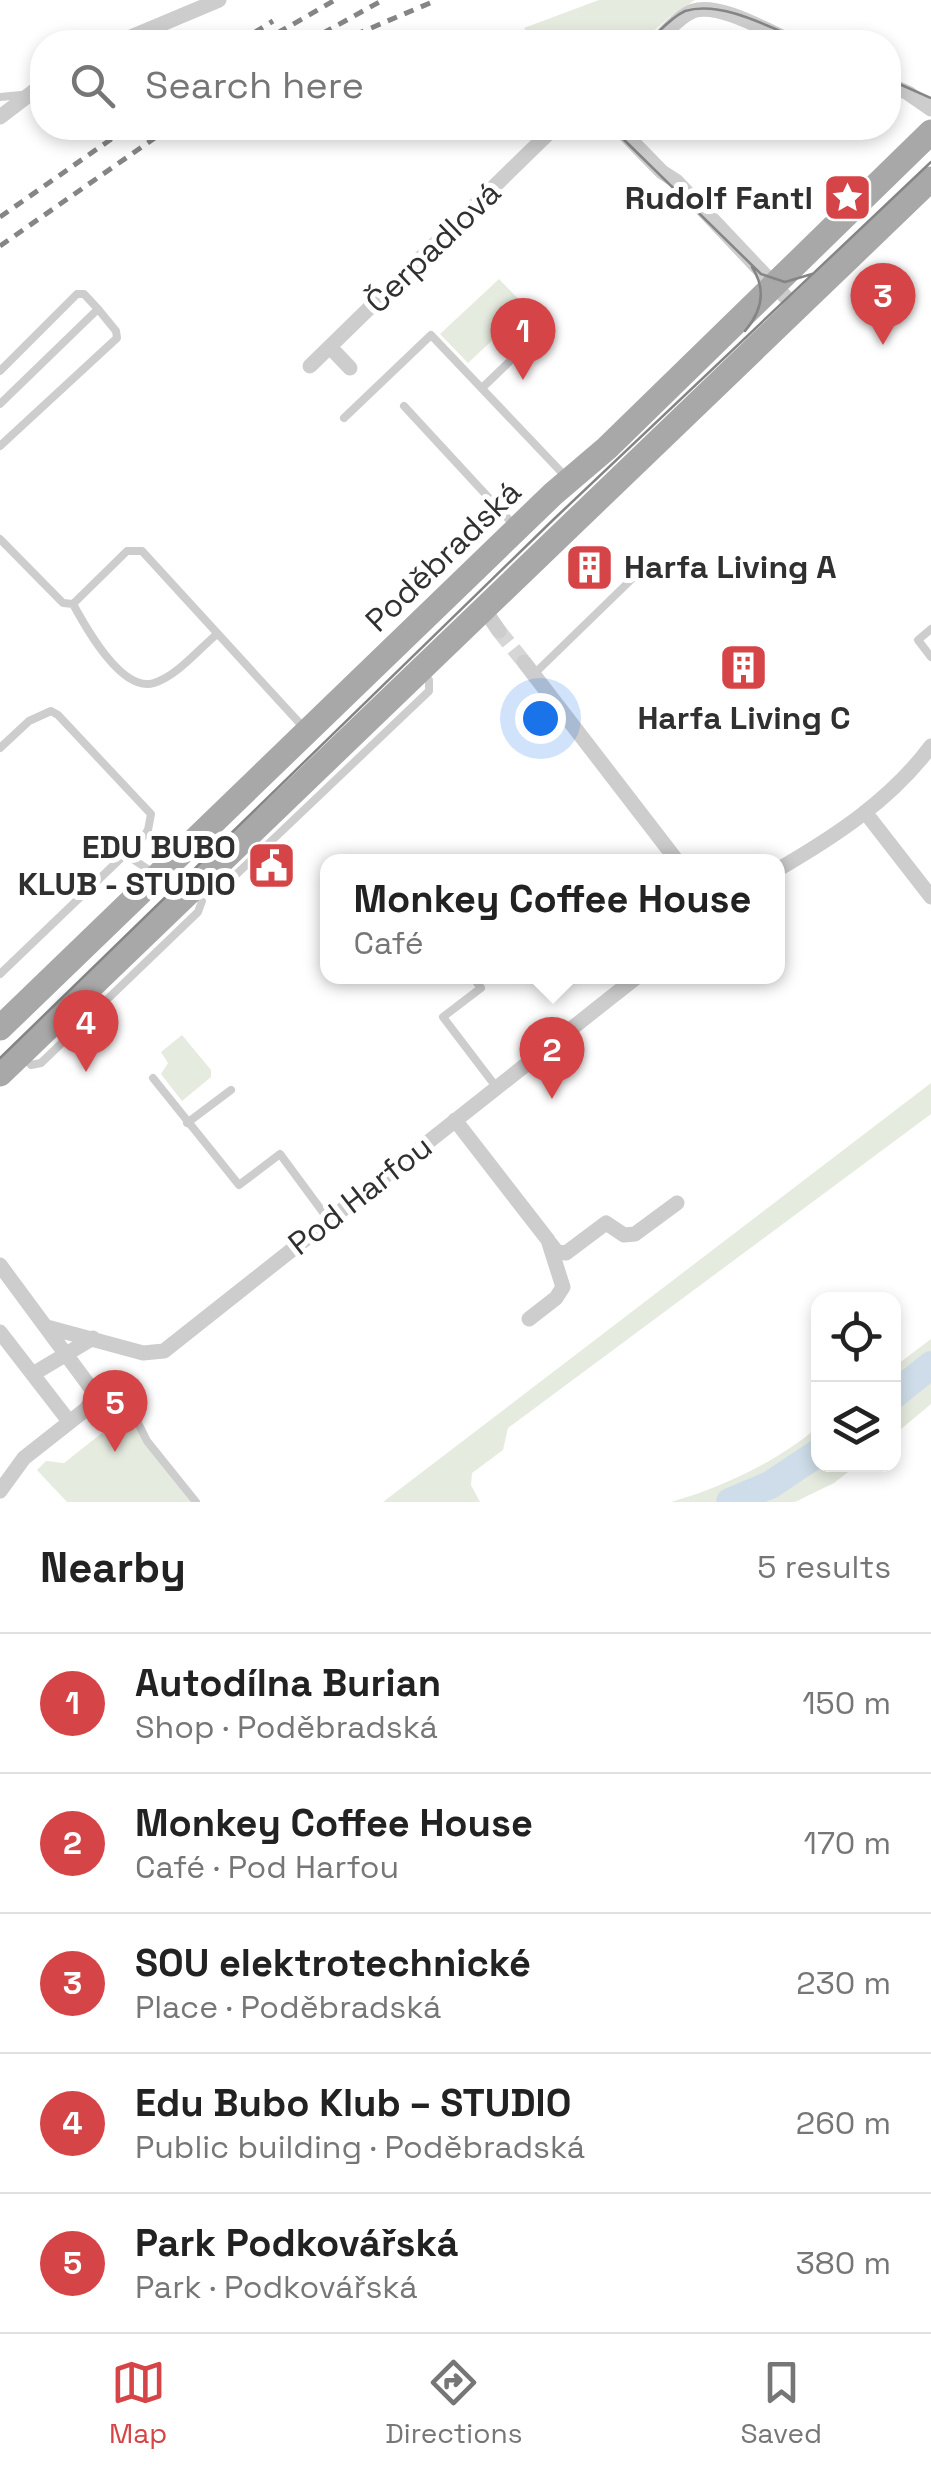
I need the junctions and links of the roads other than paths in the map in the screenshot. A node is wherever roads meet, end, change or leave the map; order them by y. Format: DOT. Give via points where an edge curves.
graph roads {
  1 [pos="220,0"];
  2 [pos="148,30"];
  3 [pos="668,30"];
  4 [pos="765,30"];
  5 [pos="901,90"];
  6 [pos="30,92"];
  7 [pos="26,95"];
  8 [pos="0,97"];
  9 [pos="931,109"];
  10 [pos="0,116"];
  11 [pos="931,132"];
  12 [pos="542,140"];
  13 [pos="631,140"];
  14 [pos="931,178"];
  15 [pos="776,286"];
  16 [pos="796,308"];
  17 [pos="98,309"];
  18 [pos="531,341"];
  19 [pos="330,346"];
  20 [pos="310,366"];
  21 [pos="350,368"];
  22 [pos="0,371"];
  23 [pos="482,388"];
  24 [pos="0,404"];
  25 [pos="404,406"];
  26 [pos="344,418"];
  27 [pos="0,446"];
  28 [pos="570,480"];
  29 [pos="518,529"];
  30 [pos="0,539"];
  31 [pos="637,574"];
  32 [pos="73,604"];
  33 [pos="484,609"];
  34 [pos="931,630"];
  35 [pos="499,631"];
  36 [pos="217,634"];
  37 [pos="931,656"];
  38 [pos="529,668"];
  39 [pos="309,732"];
  40 [pos="931,746"];
  41 [pos="0,748"];
  42 [pos="865,812"];
  43 [pos="125,854"];
  44 [pos="672,854"];
  45 [pos="785,866"];
  46 [pos="161,876"];
  47 [pos="931,897"];
  48 [pos="0,974"];
  49 [pos="478,984"];
  50 [pos="628,984"];
  51 [pos="0,1028"];
  52 [pos="0,1074"];
  53 [pos="153,1078"];
  54 [pos="497,1088"];
  55 [pos="231,1090"];
  56 [pos="455,1120"];
  57 [pos="187,1123"];
  58 [pos="677,1203"];
  59 [pos="328,1219"];
  60 [pos="548,1240"];
  61 [pos="0,1265"];
  62 [pos="530,1319"];
  63 [pos="47,1327"];
  64 [pos="0,1332"];
  65 [pos="93,1338"];
  66 [pos="67,1354"];
  67 [pos="33,1374"];
  68 [pos="92,1402"];
  69 [pos="68,1420"];
  70 [pos="0,1491"];
  71 [pos="196,1502"];
  1 -- 2 [label="street"];
  3 -- 4 [label="street" via="704,9"];
  5 -- 9 [label="street"];
  6 -- 7 [label="street"];
  7 -- 8 [label="lane"];
  7 -- 10 [label="street"];
  11 -- 15 [label="main road, Poděbradská"];
  12 -- 19 [label="street, Čerpadlová"];
  13 -- 15 [label="street"];
  14 -- 16 [label="main road, Poděbradská"];
  15 -- 16 [label="street"];
  15 -- 28 [label="main road, Poděbradská"];
  16 -- 33 [label="main road, Poděbradská"];
  17 -- 22 [label="lane" via="78,294"];
  17 -- 24 [label="lane"];
  17 -- 27 [label="lane" via="117,338"];
  18 -- 23 [label="lane"];
  19 -- 20 [label="street, Čerpadlová"];
  19 -- 21 [label="street"];
  23 -- 26 [label="lane" via="430,335"];
  23 -- 28 [label="lane"];
  25 -- 29 [label="lane"];
  28 -- 29 [label="main road, Poděbradská"];
  29 -- 39 [label="main road, Poděbradská"];
  30 -- 32 [label="lane" via="64,604"];
  31 -- 38 [label="lane"];
  32 -- 36 [label="lane" via="123,676 140,684 172,672"];
  32 -- 36 [label="lane" via="126,551 142,551"];
  33 -- 35 [label="street"];
  33 -- 52 [label="main road, Poděbradská"];
  34 -- 37 [label="lane" via="918,640"];
  36 -- 39 [label="lane"];
  38 -- 44 [label="street"];
  39 -- 46 [label="main road, Poděbradská"];
  40 -- 42 [label="street"];
  41 -- 43 [label="lane" via="37,715 58,714 152,814 148,830"];
  42 -- 45 [label="street"];
  42 -- 47 [label="street"];
  43 -- 46 [label="lane"];
  43 -- 48 [label="lane"];
  46 -- 51 [label="main road, Poděbradská"];
  49 -- 54 [label="lane" via="443,1017"];
  50 -- 54 [label="street, Pod Harfou"];
  53 -- 57 [label="lane"];
  54 -- 56 [label="street, Pod Harfou"];
  55 -- 57 [label="lane"];
  56 -- 59 [label="street, Pod Harfou"];
  56 -- 60 [label="street"];
  57 -- 59 [label="lane" via="239,1185 280,1154"];
  58 -- 60 [label="street" via="635,1234 606,1224 561,1253"];
  59 -- 65 [label="street, Pod Harfou" via="164,1351 143,1353"];
  60 -- 62 [label="street" via="563,1288"];
  61 -- 63 [label="street"];
  63 -- 65 [label="street, Pod Harfou"];
  63 -- 66 [label="street"];
  64 -- 67 [label="street"];
  65 -- 66 [label="street"];
  66 -- 67 [label="street"];
  66 -- 68 [label="street" via="92,1391"];
  67 -- 69 [label="street"];
  68 -- 69 [label="street"];
  68 -- 71 [label="lane" via="116,1399 136,1418"];
  69 -- 70 [label="street" via="24,1458"];
}
